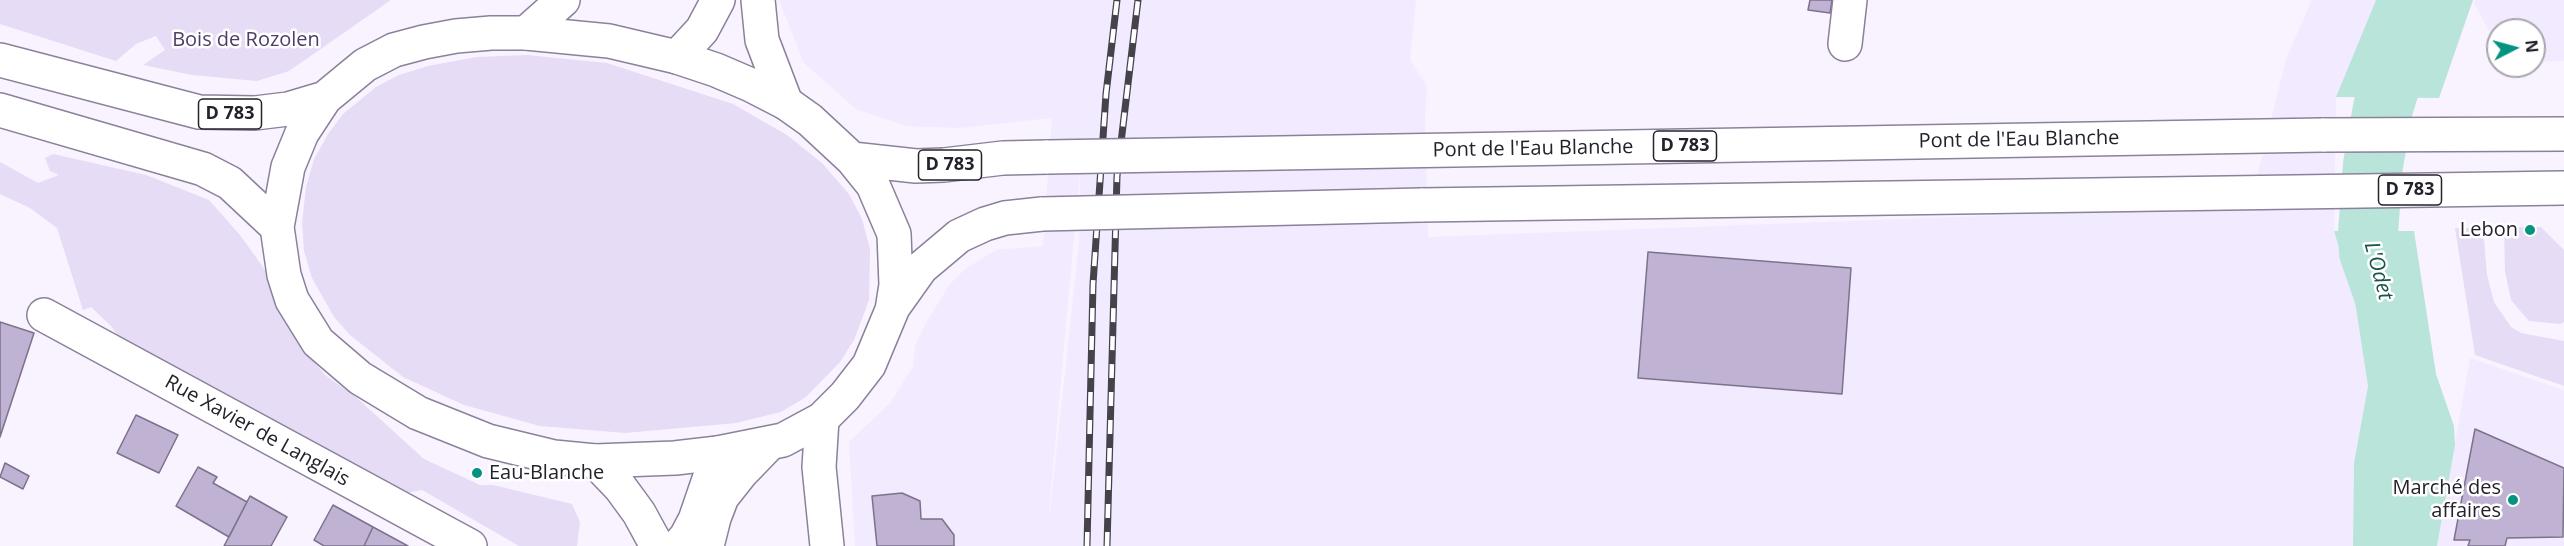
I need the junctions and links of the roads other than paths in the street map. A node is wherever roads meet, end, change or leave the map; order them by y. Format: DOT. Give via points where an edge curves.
graph roads {
  1 [pos="562,0"];
  2 [pos="718,0"];
  3 [pos="758,0"];
  4 [pos="1850,0"];
  5 [pos="526,33"];
  6 [pos="1845,44"];
  7 [pos="677,57"];
  8 [pos="0,60"];
  9 [pos="326,98"];
  10 [pos="786,103"];
  11 [pos="0,110"];
  12 [pos="2564,134"];
  13 [pos="852,159"];
  14 [pos="2564,188"];
  15 [pos="277,227"];
  16 [pos="892,310"];
  17 [pos="44,315"];
  18 [pos="822,420"];
  19 [pos="770,443"];
  20 [pos="718,453"];
  21 [pos="595,461"];
  22 [pos="470,546"];
  23 [pos="657,546"];
  24 [pos="678,546"];
  25 [pos="707,546"];
  26 [pos="827,546"];
  1 -- 5 [label="main road"];
  2 -- 7 [label="main road" via="702,30"];
  3 -- 10 [label="main road" via="762,40"];
  4 -- 6 [label="main road"];
  5 -- 7 [label="main road" via="609,41"];
  5 -- 9 [label="main road" via="456,36 394,50 365,65"];
  7 -- 10 [label="main road"];
  8 -- 9 [label="main road, D 783" via="199,112 288,109"];
  9 -- 15 [label="main road" via="302,133 288,167"];
  10 -- 13 [label="main road"];
  11 -- 15 [label="main road" via="203,169 230,183"];
  12 -- 13 [label="main road, Pont de l'Eau Blanche / D 783, bridge" via="1048,157 935,165"];
  13 -- 16 [label="main road" via="873,185 894,234"];
  14 -- 16 [label="main road, D 783, bridge" via="1042,214 1005,218 959,236 921,268"];
  15 -- 21 [label="main road" via="284,275 304,323 318,342 360,378 418,413 488,441 554,457"];
  16 -- 18 [label="main road" via="869,364"];
  17 -- 22 [label="main road, Rue Xavier de Langlais"];
  18 -- 19 [label="main road"];
  18 -- 26 [label="main road" via="819,467"];
  19 -- 20 [label="main road"];
  19 -- 25 [label="main road" via="723,497"];
  20 -- 21 [label="main road"];
  20 -- 24 [label="main road" via="695,520"];
  21 -- 23 [label="main road" via="639,513"];
}
